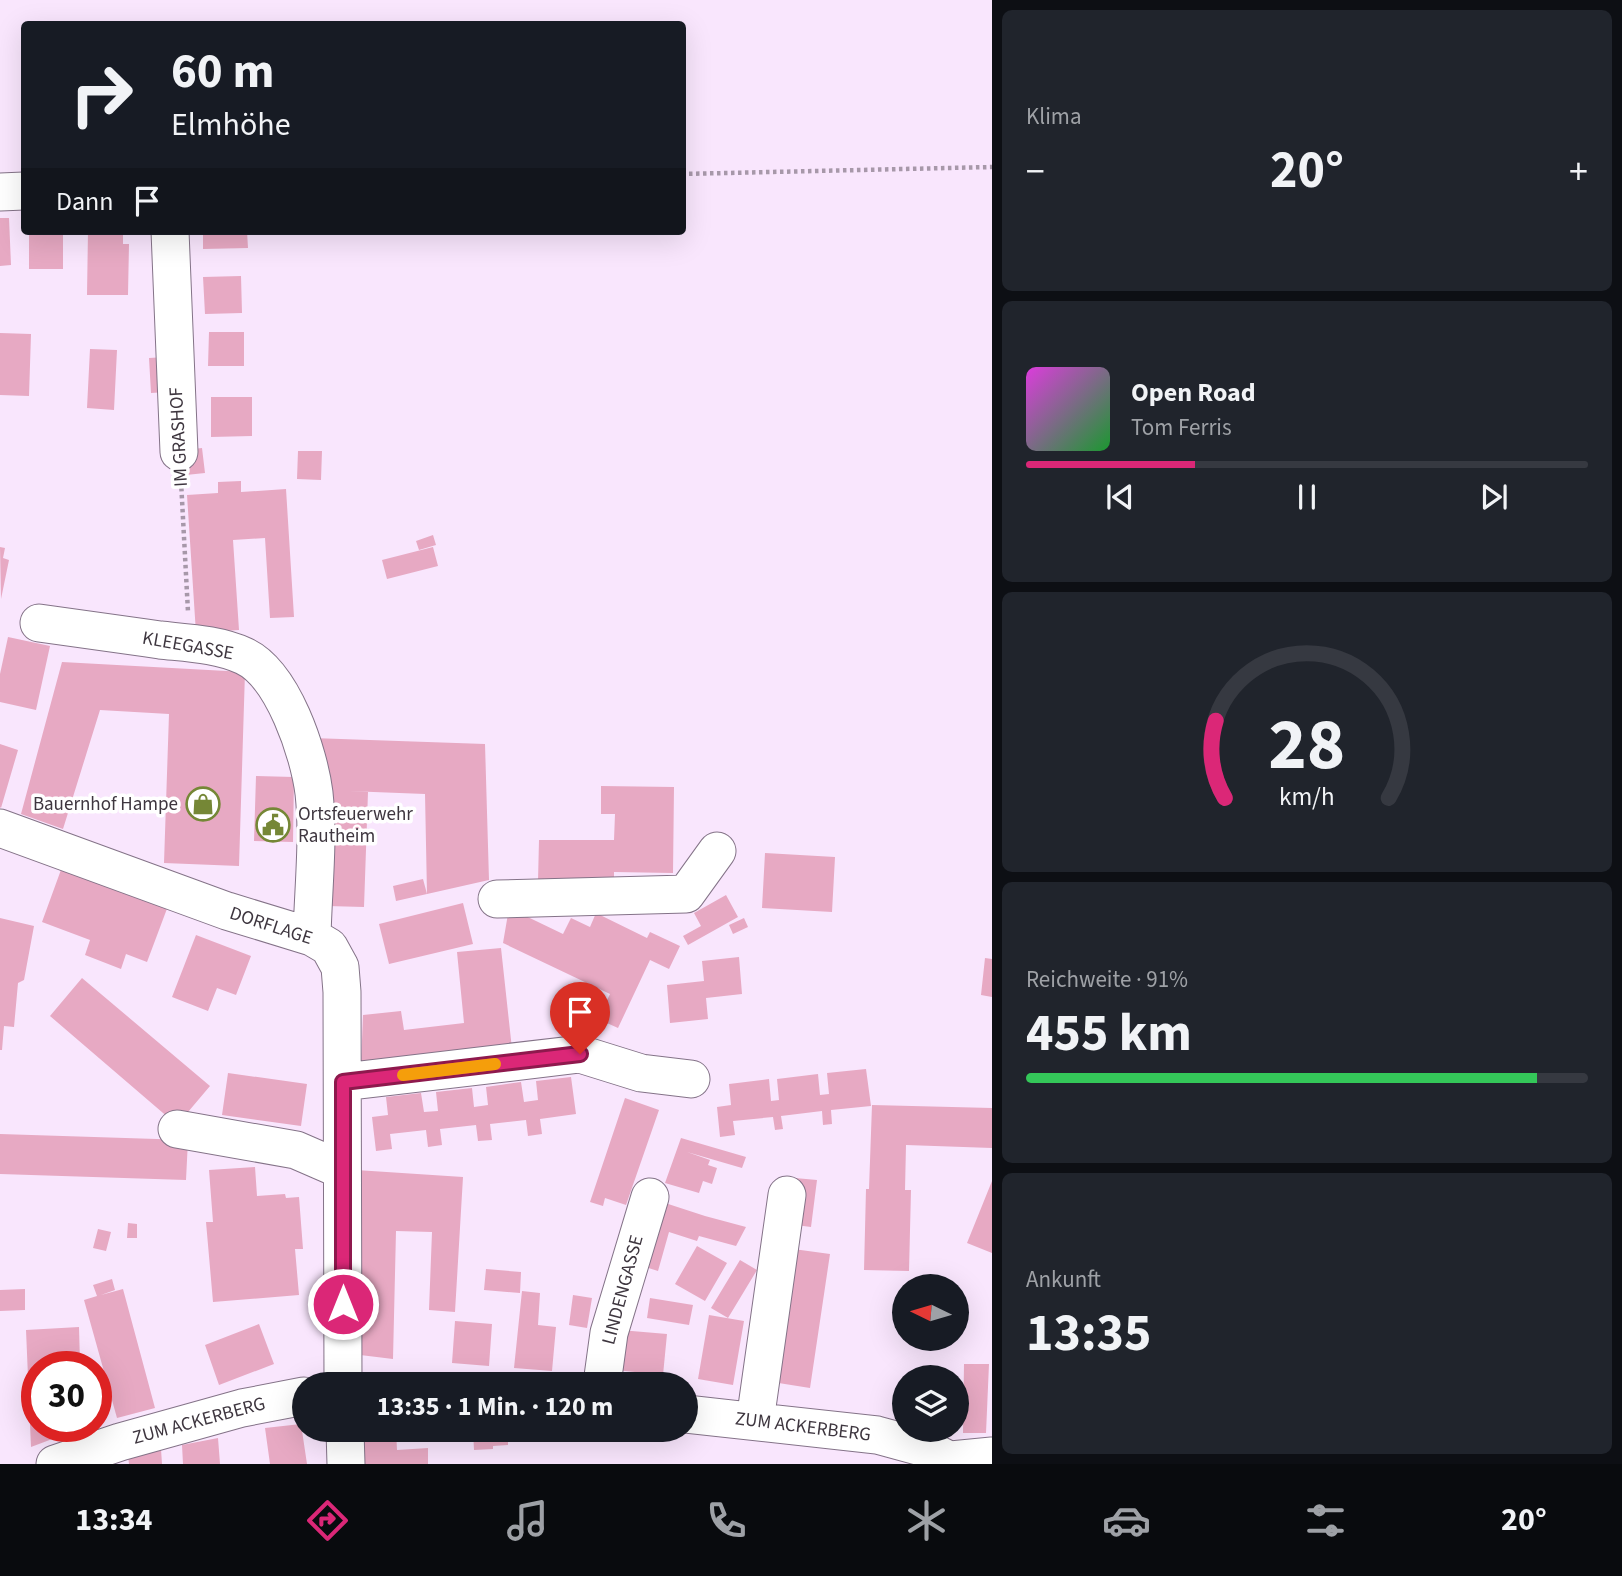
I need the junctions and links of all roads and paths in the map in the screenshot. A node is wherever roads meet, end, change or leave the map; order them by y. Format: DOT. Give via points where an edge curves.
graph roads {
  1 [pos="992,167"];
  2 [pos="686,174"];
  3 [pos="21,191"];
  4 [pos="0,192"];
  5 [pos="170,235"];
  6 [pos="179,452"];
  7 [pos="39,623"];
  8 [pos="189,643"];
  9 [pos="0,828"];
  10 [pos="718,851"];
  11 [pos="497,899"];
  12 [pos="312,937"];
  13 [pos="691,1079"];
  14 [pos="343,1082"];
  15 [pos="177,1129"];
  16 [pos="342,1170"];
  17 [pos="787,1195"];
  18 [pos="650,1197"];
  19 [pos="343,1372"];
  20 [pos="604,1372"];
  21 [pos="292,1398"];
  22 [pos="698,1414"];
  23 [pos="755,1421"];
  24 [pos="345,1442"];
  25 [pos="992,1456"];
  26 [pos="954,1462"];
  27 [pos="55,1464"];
  28 [pos="346,1464"];
  1 -- 2 [label="path"];
  3 -- 4 [label="street"];
  5 -- 6 [label="street, IM GRASHOF"];
  6 -- 8 [label="path, IM GRASHOF"];
  7 -- 8 [label="street, KLEEGASSE"];
  8 -- 12 [label="street, KLEEGASSE" via="247,657 277,685 291,714 314,794"];
  9 -- 12 [label="street, DORFLAGE"];
  10 -- 11 [label="street" via="686,894"];
  12 -- 14 [label="street, DORFLAGE" via="329,947 340,967"];
  13 -- 14 [label="street" via="640,1073 580,1054"];
  14 -- 16 [label="street, DORFLAGE"];
  15 -- 16 [label="street" via="296,1150"];
  16 -- 19 [label="street, DORFLAGE"];
  17 -- 23 [label="street"];
  18 -- 20 [label="street, LINDENGASSE" via="609,1333"];
  21 -- 27 [label="street, ZUM ACKERBERG" via="242,1408"];
  22 -- 23 [label="street, ZUM ACKERBERG"];
  23 -- 26 [label="street, ZUM ACKERBERG" via="877,1435 925,1448"];
  24 -- 28 [label="street"];
  25 -- 26 [label="street"];
}
